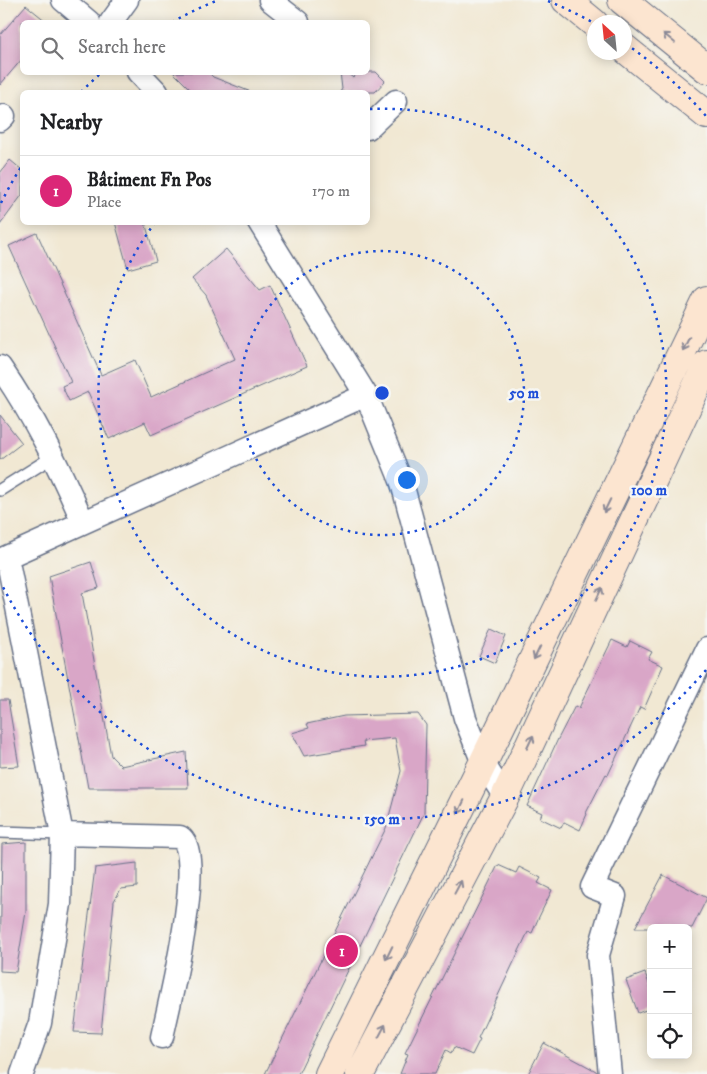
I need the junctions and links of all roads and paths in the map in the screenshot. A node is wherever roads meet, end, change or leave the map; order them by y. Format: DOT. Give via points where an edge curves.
graph roads {
  1 [pos="63,0"];
  2 [pos="128,0"];
  3 [pos="270,0"];
  4 [pos="566,0"];
  5 [pos="622,0"];
  6 [pos="587,17"];
  7 [pos="87,20"];
  8 [pos="112,20"];
  9 [pos="295,20"];
  10 [pos="632,54"];
  11 [pos="707,69"];
  12 [pos="141,75"];
  13 [pos="155,90"];
  14 [pos="396,101"];
  15 [pos="698,108"];
  16 [pos="370,126"];
  17 [pos="707,137"];
  18 [pos="263,225"];
  19 [pos="707,300"];
  20 [pos="707,364"];
  21 [pos="0,367"];
  22 [pos="366,395"];
  23 [pos="54,456"];
  24 [pos="0,490"];
  25 [pos="83,522"];
  26 [pos="3,558"];
  27 [pos="707,650"];
  28 [pos="483,763"];
  29 [pos="505,797"];
  30 [pos="0,832"];
  31 [pos="62,834"];
  32 [pos="162,1036"];
  33 [pos="22,1074"];
  34 [pos="329,1074"];
  35 [pos="360,1074"];
  36 [pos="610,1074"];
  1 -- 7 [label="street"];
  2 -- 8 [label="street"];
  3 -- 9 [label="street"];
  4 -- 6 [label="main road"];
  11 -- 5 [label="main road, one-way"];
  10 -- 15 [label="main road"];
  12 -- 13 [label="street"];
  14 -- 16 [label="street"];
  15 -- 17 [label="main road"];
  18 -- 22 [label="street"];
  19 -- 28 [label="main road, one-way"];
  29 -- 20 [label="main road, one-way"];
  21 -- 23 [label="street" via="25,403"];
  22 -- 25 [label="street"];
  22 -- 28 [label="street" via="402,483 454,682"];
  23 -- 24 [label="lane"];
  23 -- 25 [label="street"];
  25 -- 26 [label="street"];
  26 -- 31 [label="street"];
  27 -- 36 [label="street" via="592,887 615,896 598,955"];
  28 -- 29 [label="street"];
  28 -- 34 [label="main road, one-way"];
  35 -- 29 [label="main road, one-way"];
  30 -- 31 [label="lane"];
  31 -- 32 [label="street" via="180,837 186,842 190,887"];
  31 -- 33 [label="street" via="60,904 40,1023"];
}
